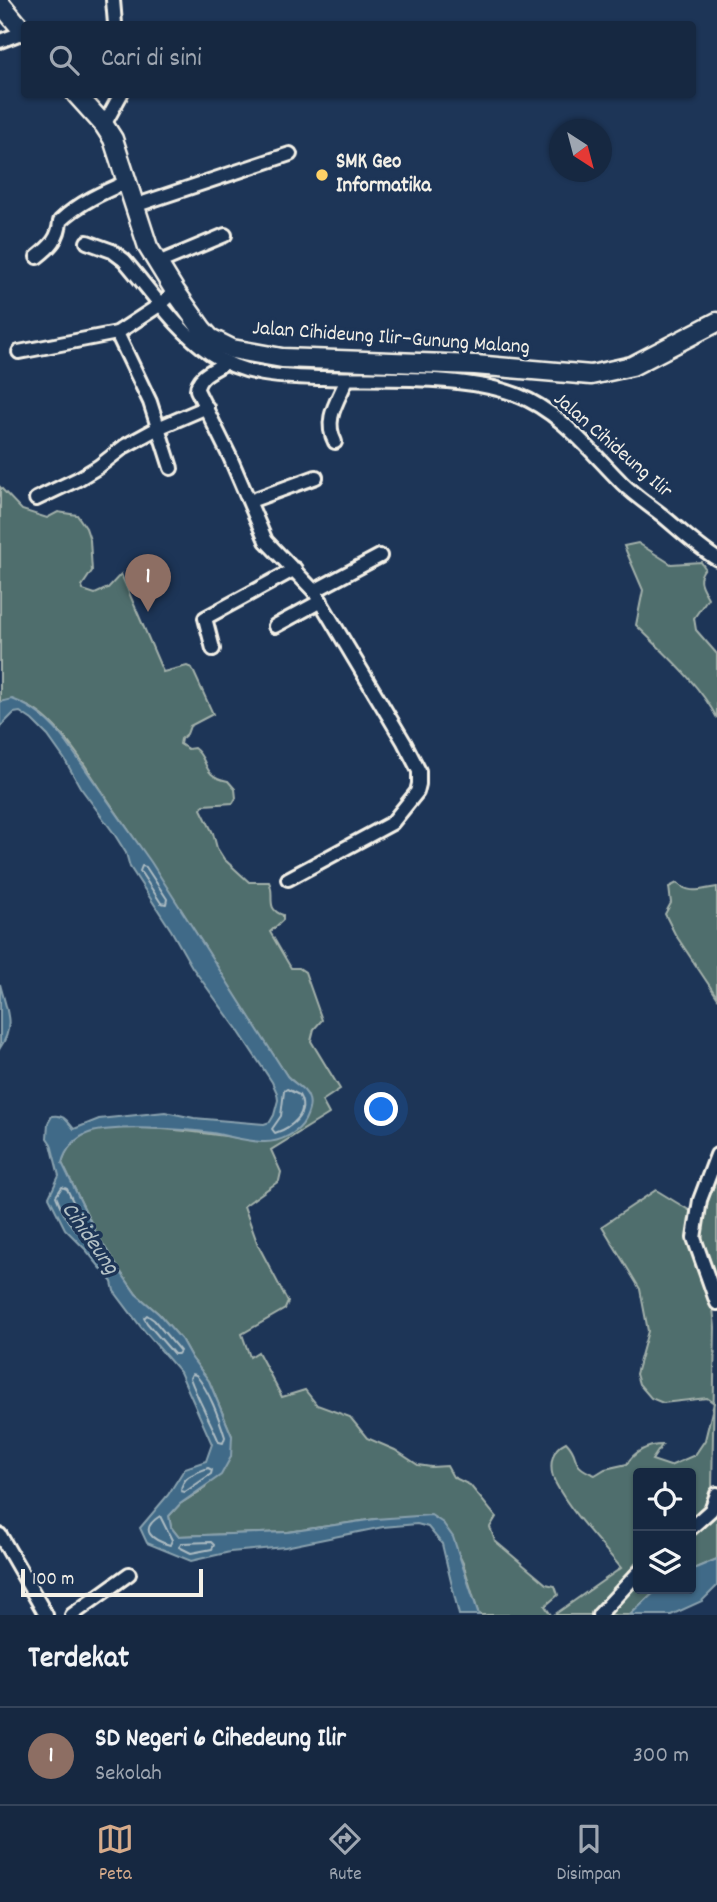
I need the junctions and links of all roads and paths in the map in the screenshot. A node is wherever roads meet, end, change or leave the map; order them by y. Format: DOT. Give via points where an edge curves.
graph roads {
  1 [pos="113,0"];
  2 [pos="0,3"];
  3 [pos="115,21"];
  4 [pos="21,28"];
  5 [pos="21,33"];
  6 [pos="0,41"];
  7 [pos="81,98"];
  8 [pos="119,98"];
  9 [pos="107,120"];
  10 [pos="290,154"];
  11 [pos="127,182"];
  12 [pos="134,206"];
  13 [pos="225,235"];
  14 [pos="87,242"];
  15 [pos="37,257"];
  16 [pos="158,263"];
  17 [pos="167,298"];
  18 [pos="717,322"];
  19 [pos="117,332"];
  20 [pos="19,352"];
  21 [pos="225,363"];
  22 [pos="519,370"];
  23 [pos="346,379"];
  24 [pos="516,395"];
  25 [pos="207,407"];
  26 [pos="158,428"];
  27 [pos="335,442"];
  28 [pos="171,468"];
  29 [pos="316,477"];
  30 [pos="36,499"];
  31 [pos="250,501"];
  32 [pos="380,556"];
  33 [pos="717,559"];
  34 [pos="295,569"];
  35 [pos="318,596"];
  36 [pos="275,626"];
  37 [pos="213,649"];
  38 [pos="288,879"];
  39 [pos="717,1155"];
  40 [pos="717,1303"];
  41 [pos="717,1494"];
  42 [pos="696,1524"];
  43 [pos="0,1535"];
  44 [pos="129,1574"];
  45 [pos="633,1578"];
  46 [pos="46,1615"];
  47 [pos="72,1615"];
  48 [pos="599,1615"];
  1 -- 3 [label="street"];
  2 -- 4 [label="main road"];
  5 -- 6 [label="street"];
  7 -- 9 [label="main road, Jalan Cihideung Ilir–Gunung Malang"];
  8 -- 9 [label="street"];
  9 -- 11 [label="main road, Jalan Cihideung Ilir–Gunung Malang"];
  10 -- 12 [label="street"];
  11 -- 12 [label="main road, Jalan Cihideung Ilir–Gunung Malang"];
  11 -- 15 [label="street" via="64,217 53,243"];
  12 -- 16 [label="main road, Jalan Cihideung Ilir–Gunung Malang"];
  13 -- 16 [label="street"];
  14 -- 17 [label="street, Jalan Cihideung Ilir" via="112,251"];
  16 -- 17 [label="main road, Jalan Cihideung Ilir–Gunung Malang"];
  17 -- 19 [label="street"];
  17 -- 21 [label="street, Jalan Cihideung Ilir" via="189,337"];
  17 -- 22 [label="main road, Jalan Cihideung Ilir–Gunung Malang" via="210,338 244,352 282,358"];
  18 -- 22 [label="main road, Jalan Cihideung Ilir–Gunung Malang" via="632,366 606,373 579,376"];
  19 -- 20 [label="street"];
  19 -- 26 [label="street"];
  21 -- 23 [label="street, Jalan Cihideung Ilir" via="270,376"];
  21 -- 25 [label="street" via="197,385"];
  22 -- 24 [label="street"];
  23 -- 24 [label="street, Jalan Cihideung Ilir" via="466,382"];
  23 -- 27 [label="street" via="329,423"];
  24 -- 33 [label="street, Jalan Cihideung Ilir" via="550,414 624,485"];
  25 -- 26 [label="street"];
  25 -- 31 [label="street"];
  26 -- 28 [label="street"];
  26 -- 30 [label="street" via="78,479"];
  29 -- 31 [label="street"];
  31 -- 34 [label="street" via="266,541"];
  32 -- 35 [label="street"];
  34 -- 35 [label="street"];
  34 -- 37 [label="street" via="205,618"];
  35 -- 36 [label="street"];
  35 -- 38 [label="street" via="404,742 419,771 419,784 392,823"];
  39 -- 40 [label="street" via="700,1200 694,1238"];
  41 -- 42 [label="street" via="711,1510"];
  43 -- 46 [label="street"];
  44 -- 47 [label="street"];
  45 -- 48 [label="street"];
}
